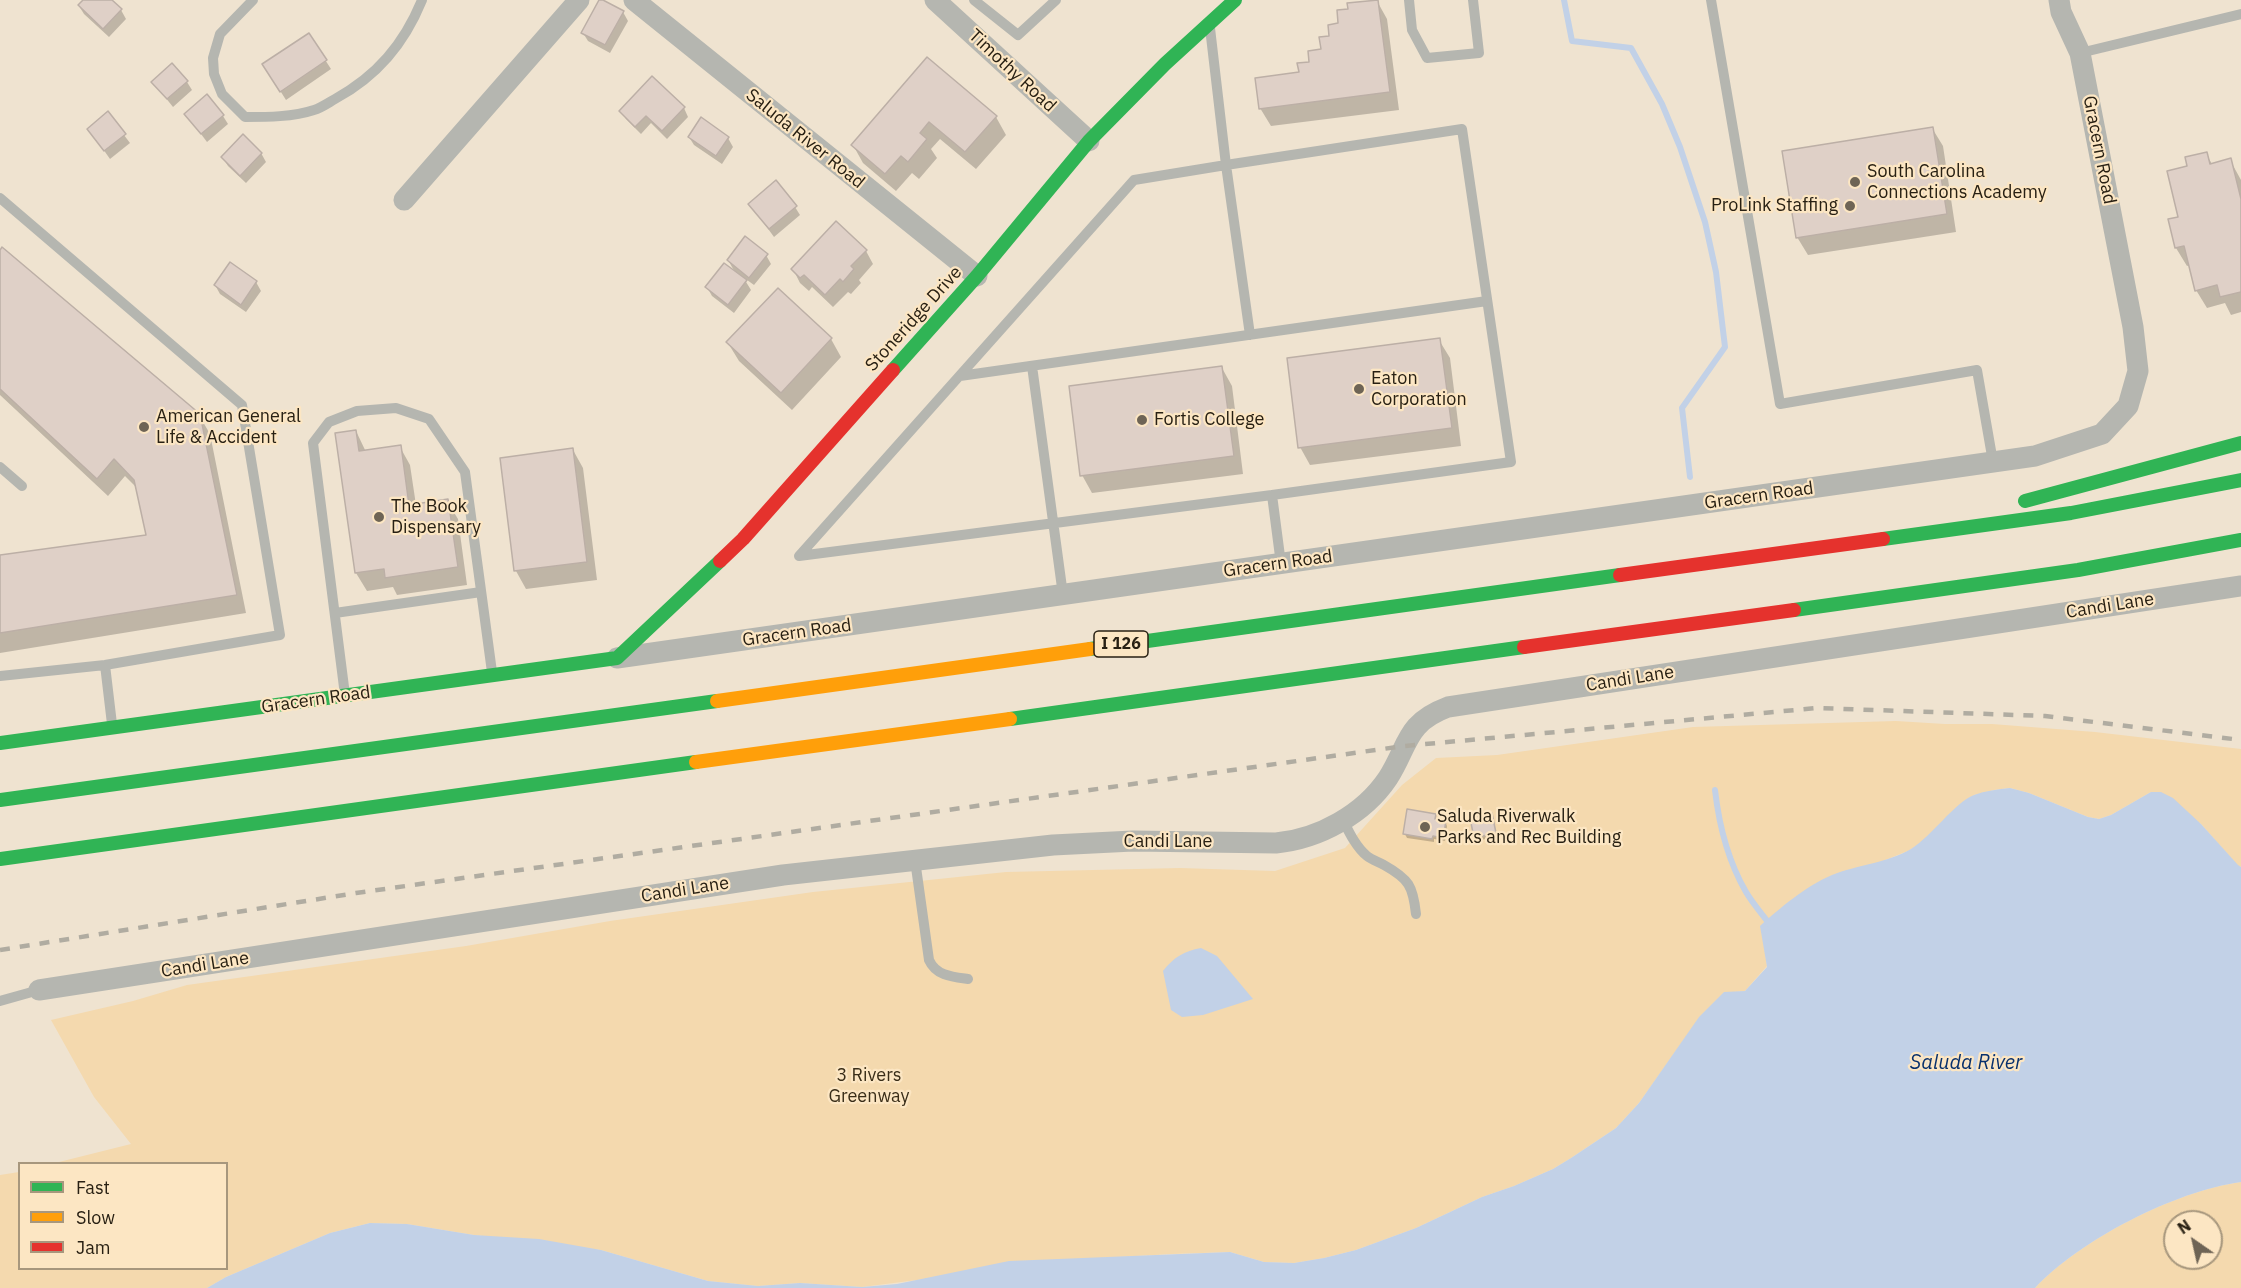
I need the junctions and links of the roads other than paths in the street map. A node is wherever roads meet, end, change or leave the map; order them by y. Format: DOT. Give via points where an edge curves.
graph roads {
  1 [pos="253,0"];
  2 [pos="422,0"];
  3 [pos="579,0"];
  4 [pos="634,0"];
  5 [pos="974,0"];
  6 [pos="1056,0"];
  7 [pos="1409,0"];
  8 [pos="1473,0"];
  9 [pos="1711,0"];
  10 [pos="2059,0"];
  11 [pos="946,3"];
  12 [pos="1220,8"];
  13 [pos="2241,14"];
  14 [pos="2080,52"];
  15 [pos="1089,141"];
  16 [pos="1226,165"];
  17 [pos="0,198"];
  18 [pos="404,200"];
  19 [pos="976,276"];
  20 [pos="1487,301"];
  21 [pos="1250,335"];
  22 [pos="1032,366"];
  23 [pos="960,376"];
  24 [pos="2241,443"];
  25 [pos="1993,462"];
  26 [pos="0,467"];
  27 [pos="2241,480"];
  28 [pos="22,486"];
  29 [pos="1272,495"];
  30 [pos="2011,505"];
  31 [pos="1988,511"];
  32 [pos="1053,523"];
  33 [pos="1886,538"];
  34 [pos="2241,540"];
  35 [pos="1281,564"];
  36 [pos="2241,586"];
  37 [pos="481,592"];
  38 [pos="1063,595"];
  39 [pos="335,612"];
  40 [pos="617,658"];
  41 [pos="105,665"];
  42 [pos="493,675"];
  43 [pos="0,676"];
  44 [pos="345,696"];
  45 [pos="112,728"];
  46 [pos="0,743"];
  47 [pos="0,800"];
  48 [pos="1342,820"];
  49 [pos="0,859"];
  50 [pos="915,860"];
  51 [pos="1416,914"];
  52 [pos="968,979"];
  53 [pos="39,990"];
  54 [pos="0,1001"];
  1 -- 2 [label="lane" via="220,34 213,58 222,94 245,117 315,110 351,90 384,62 403,39"];
  3 -- 18 [label="street"];
  4 -- 19 [label="street, Saluda River Road"];
  5 -- 6 [label="lane" via="1018,34"];
  7 -- 8 [label="lane" via="1412,30 1427,58 1479,53"];
  9 -- 25 [label="lane" via="1780,404 1977,370"];
  10 -- 14 [label="street, Gracern Road"];
  11 -- 15 [label="street, Timothy Road"];
  12 -- 15 [label="main road, Stoneridge Drive"];
  12 -- 16 [label="lane"];
  13 -- 14 [label="lane"];
  14 -- 25 [label="street, Gracern Road" via="2138,371 2128,406 2102,434 2035,456"];
  15 -- 19 [label="main road, Stoneridge Drive"];
  16 -- 20 [label="lane" via="1462,129"];
  16 -- 21 [label="lane"];
  16 -- 23 [label="lane" via="1134,180"];
  17 -- 41 [label="lane" via="242,405 280,635"];
  19 -- 40 [label="main road, Stoneridge Drive" via="743,539"];
  20 -- 21 [label="lane"];
  20 -- 29 [label="lane" via="1511,462"];
  21 -- 22 [label="lane"];
  22 -- 23 [label="lane"];
  22 -- 32 [label="lane"];
  23 -- 32 [label="lane" via="800,556"];
  24 -- 30 [label="main road"];
  25 -- 35 [label="street, Gracern Road"];
  26 -- 28 [label="lane"];
  27 -- 33 [label="main road, I 126" via="2071,513"];
  29 -- 32 [label="lane"];
  29 -- 35 [label="lane"];
  31 -- 33 [label="main road"];
  32 -- 38 [label="lane"];
  33 -- 47 [label="main road, I 126"];
  34 -- 49 [label="main road" via="2078,570"];
  35 -- 38 [label="street, Gracern Road"];
  36 -- 48 [label="street, Candi Lane" via="1448,707 1425,717 1412,730 1382,785"];
  37 -- 39 [label="lane"];
  37 -- 39 [label="lane" via="465,472 429,419 396,408 357,411 329,422 313,443"];
  37 -- 42 [label="lane"];
  38 -- 40 [label="street, Gracern Road"];
  39 -- 44 [label="lane"];
  40 -- 42 [label="main road, Gracern Road"];
  41 -- 43 [label="lane"];
  41 -- 45 [label="lane"];
  42 -- 44 [label="main road, Gracern Road"];
  44 -- 45 [label="main road, Gracern Road"];
  45 -- 46 [label="main road, Gracern Road"];
  48 -- 50 [label="street, Candi Lane" via="1293,842 1083,843"];
  48 -- 51 [label="lane" via="1367,857 1408,882"];
  50 -- 52 [label="lane" via="929,960 941,974"];
  50 -- 53 [label="street, Candi Lane" via="783,875"];
  53 -- 54 [label="lane"];
}
